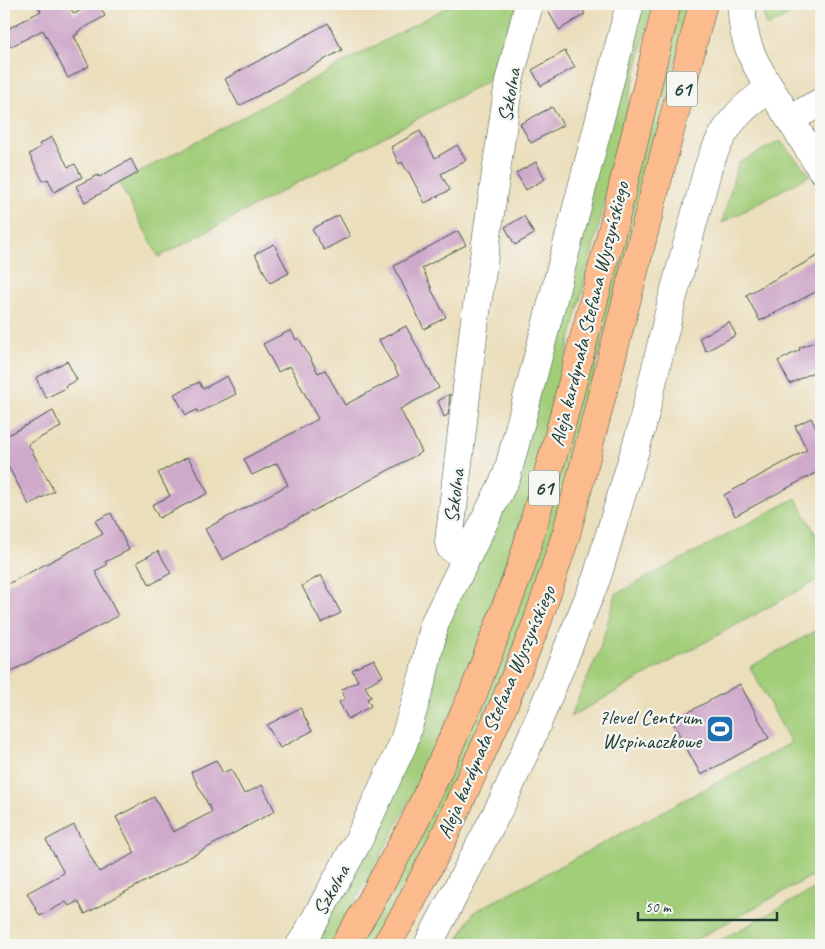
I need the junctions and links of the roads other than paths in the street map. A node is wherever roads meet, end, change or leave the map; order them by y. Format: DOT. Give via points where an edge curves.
graph roads {
  1 [pos="529,4"];
  2 [pos="630,4"];
  3 [pos="667,4"];
  4 [pos="703,4"];
  5 [pos="742,4"];
  6 [pos="770,89"];
  7 [pos="821,102"];
  8 [pos="790,119"];
  9 [pos="821,169"];
  10 [pos="468,555"];
  11 [pos="300,945"];
  12 [pos="345,945"];
  13 [pos="386,945"];
  14 [pos="428,945"];
  1 -- 10 [label="street, Szkolna" via="509,81 474,327 449,542 454,550"];
  2 -- 10 [label="street" via="507,475"];
  3 -- 12 [label="main road, Aleja kardynała Stefana Wyszyńskiego / 61" via="615,219 521,567 473,694 414,823"];
  4 -- 13 [label="main road, Aleja kardynała Stefana Wyszyńskiego / 61" via="566,535 538,620 443,839"];
  5 -- 6 [label="street" via="745,37 755,64"];
  6 -- 8 [label="street"];
  6 -- 14 [label="street" via="739,113 724,131 715,150 672,300 641,430 597,577 503,801"];
  7 -- 8 [label="street"];
  8 -- 9 [label="street"];
  10 -- 11 [label="street, Szkolna" via="435,622 403,744 358,841"];
}
